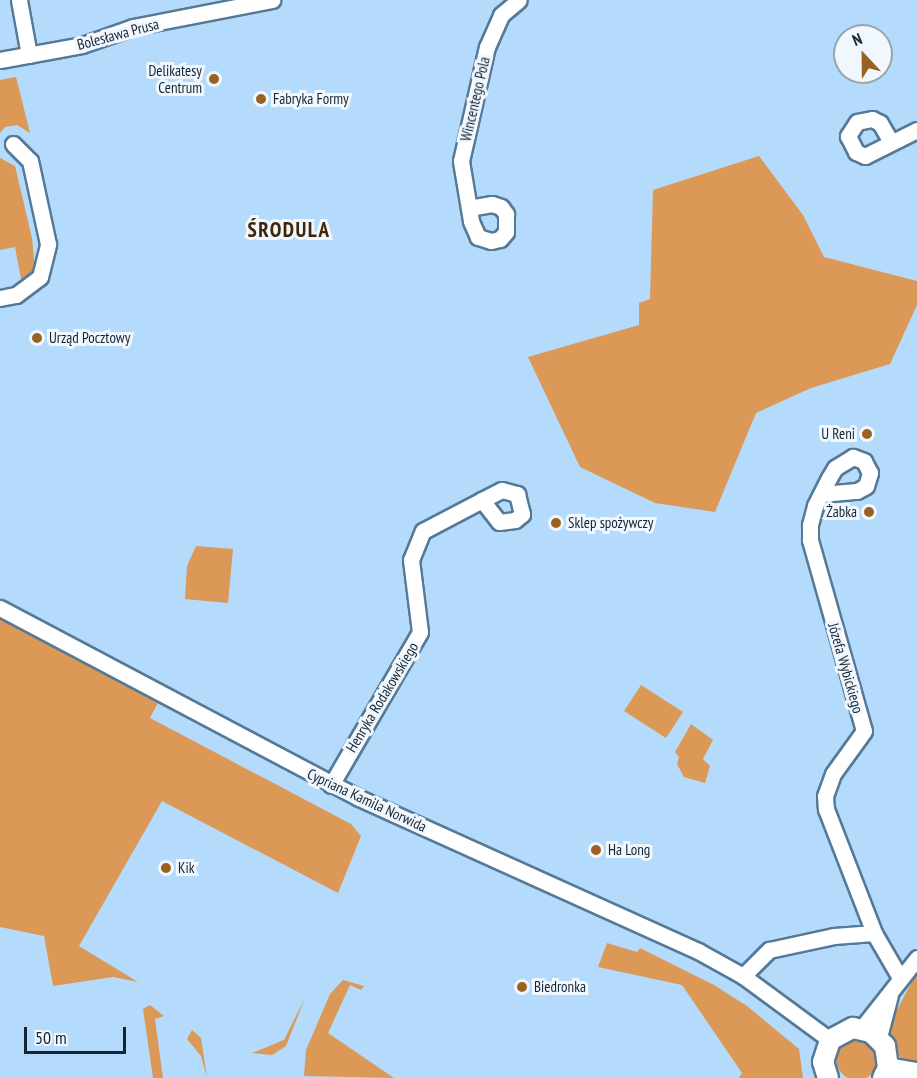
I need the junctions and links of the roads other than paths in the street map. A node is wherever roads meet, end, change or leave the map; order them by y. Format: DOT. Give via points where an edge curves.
graph roads {
  1 [pos="19,0"];
  2 [pos="272,0"];
  3 [pos="519,0"];
  4 [pos="29,55"];
  5 [pos="0,60"];
  6 [pos="917,130"];
  7 [pos="891,142"];
  8 [pos="13,144"];
  9 [pos="469,208"];
  10 [pos="0,298"];
  11 [pos="821,494"];
  12 [pos="482,500"];
  13 [pos="0,608"];
  14 [pos="331,784"];
  15 [pos="874,933"];
  16 [pos="917,958"];
  17 [pos="743,976"];
  18 [pos="899,976"];
  19 [pos="870,1033"];
  20 [pos="830,1040"];
  21 [pos="885,1073"];
  22 [pos="917,1073"];
  23 [pos="828,1078"];
  1 -- 4 [label="street"];
  2 -- 4 [label="street, Bolesława Prusa" via="133,27 82,45"];
  3 -- 9 [label="street, Wincentego Pola" via="501,15 488,47 466,136 461,161"];
  4 -- 5 [label="street, Bolesława Prusa"];
  6 -- 7 [label="street"];
  8 -- 10 [label="street" via="30,161 44,219 47,252 40,277 30,287"];
  11 -- 15 [label="street, Józefa Wybickiego" via="810,525 810,540 864,731 833,774 825,796 826,809"];
  12 -- 14 [label="street, Henryka Rodakowskiego" via="423,531 411,560 420,632"];
  13 -- 14 [label="street, Cypriana Kamila Norwida"];
  14 -- 17 [label="street, Cypriana Kamila Norwida" via="645,925"];
  15 -- 17 [label="street" via="834,936 769,950"];
  15 -- 18 [label="street"];
  16 -- 18 [label="street"];
  17 -- 20 [label="street, Cypriana Kamila Norwida"];
  18 -- 19 [label="street"];
  19 -- 20 [label="street" via="845,1029"];
  19 -- 21 [label="street" via="888,1056"];
  20 -- 23 [label="street" via="823,1062"];
  21 -- 22 [label="street"];
}
